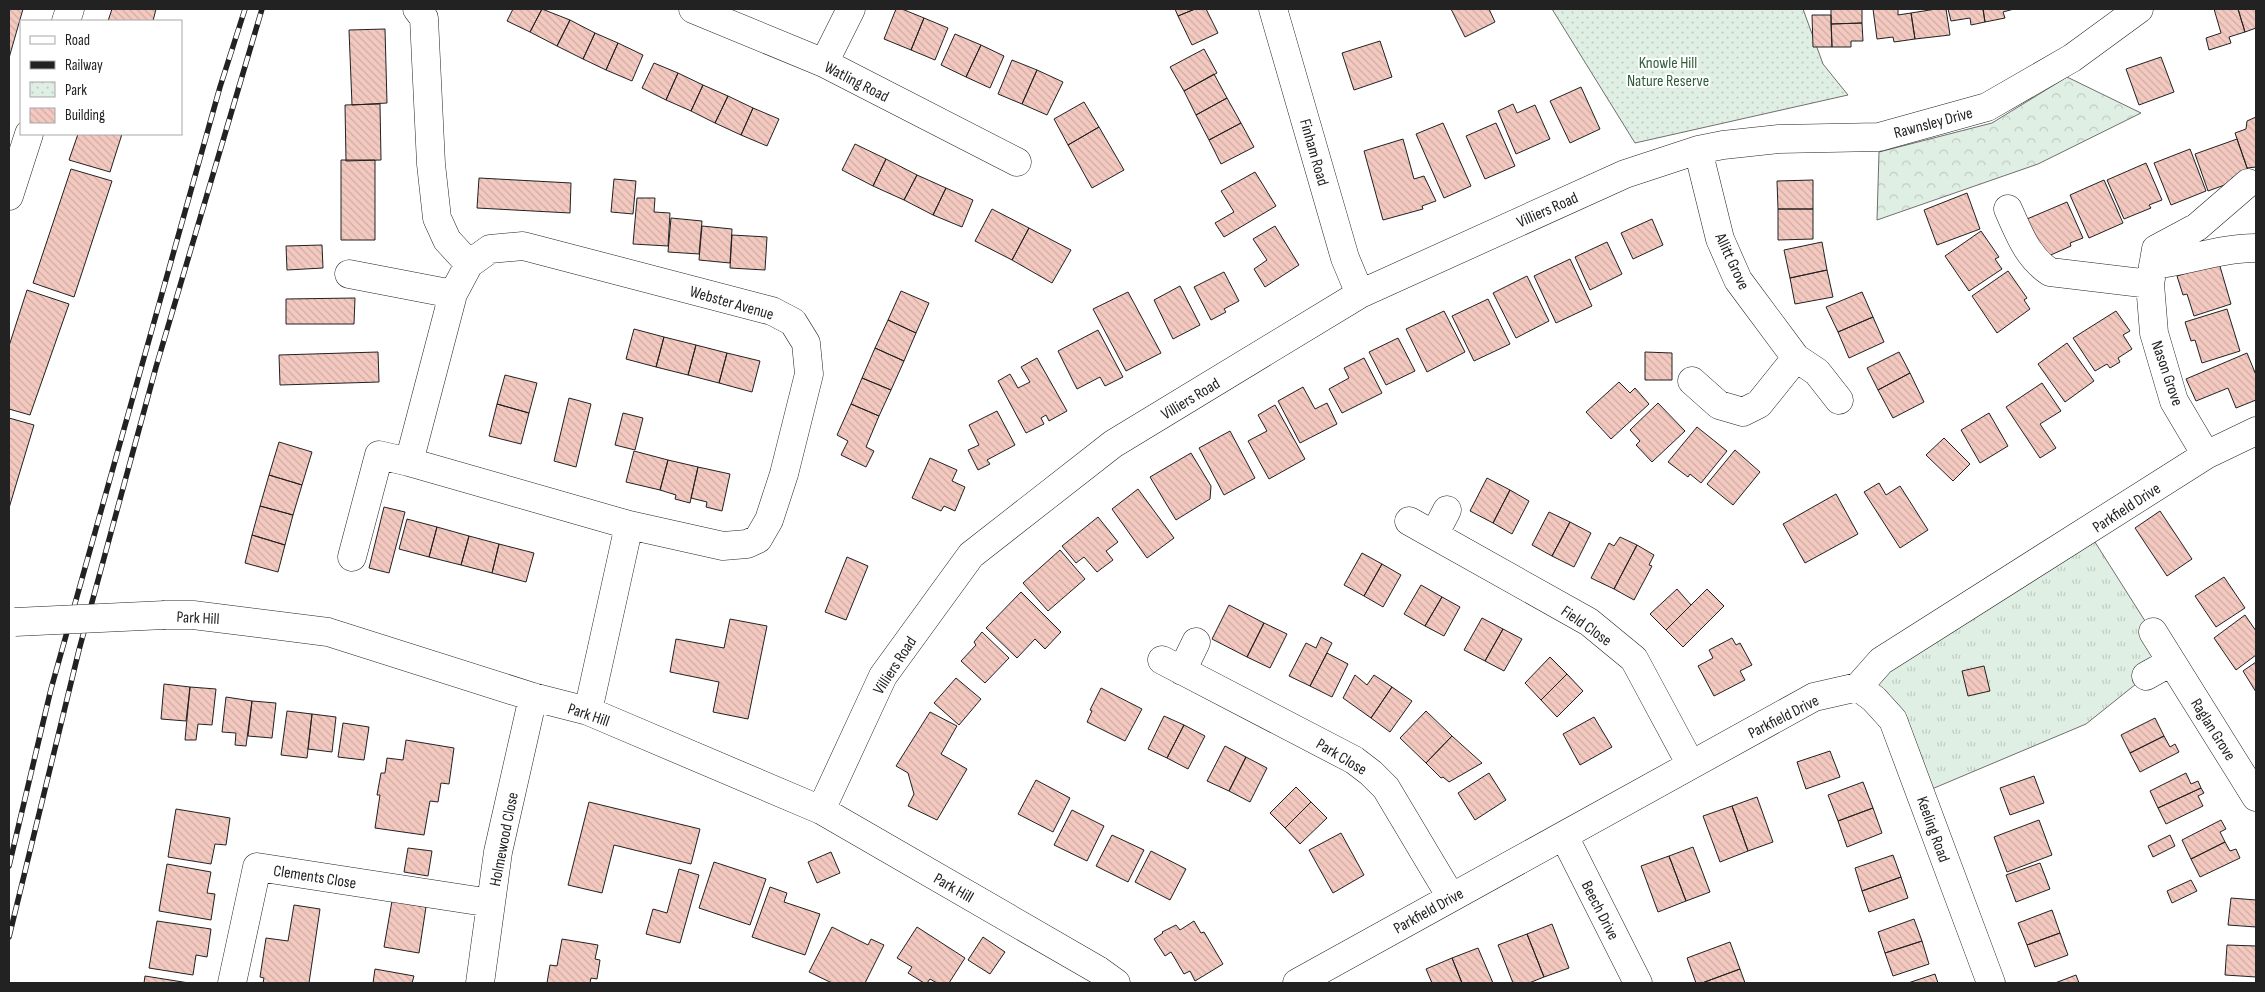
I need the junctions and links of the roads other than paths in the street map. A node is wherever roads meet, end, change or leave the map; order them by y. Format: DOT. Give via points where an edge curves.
graph roads {
  1 [pos="417,9"];
  2 [pos="693,9"];
  3 [pos="851,9"];
  4 [pos="1273,9"];
  5 [pos="2139,9"];
  6 [pos="824,63"];
  7 [pos="29,135"];
  8 [pos="1698,150"];
  9 [pos="1017,162"];
  10 [pos="2248,183"];
  11 [pos="9,196"];
  12 [pos="2008,209"];
  13 [pos="2256,248"];
  14 [pos="470,264"];
  15 [pos="2153,266"];
  16 [pos="349,274"];
  17 [pos="453,294"];
  18 [pos="1360,294"];
  19 [pos="1796,358"];
  20 [pos="1692,381"];
  21 [pos="1839,400"];
  22 [pos="2256,430"];
  23 [pos="2206,455"];
  24 [pos="409,462"];
  25 [pos="1447,510"];
  26 [pos="1409,521"];
  27 [pos="629,525"];
  28 [pos="1434,535"];
  29 [pos="352,557"];
  30 [pos="12,622"];
  31 [pos="2153,632"];
  32 [pos="1196,642"];
  33 [pos="2171,662"];
  34 [pos="2146,676"];
  35 [pos="1858,687"];
  36 [pos="533,697"];
  37 [pos="588,711"];
  38 [pos="1691,765"];
  39 [pos="2256,797"];
  40 [pos="821,810"];
  41 [pos="1564,836"];
  42 [pos="1451,898"];
  43 [pos="492,903"];
  44 [pos="1102,979"];
  45 [pos="232,983"];
  46 [pos="480,983"];
  47 [pos="1297,983"];
  48 [pos="1638,983"];
  49 [pos="1991,983"];
  1 -- 14 [label="street" via="424,18 437,218 447,240"];
  2 -- 6 [label="street, Watling Road"];
  3 -- 6 [label="street"];
  4 -- 18 [label="street, Finham Road" via="1345,258"];
  5 -- 8 [label="street, Rawnsley Drive" via="2072,58 1987,107 1879,137 1779,139"];
  6 -- 9 [label="street, Watling Road"];
  7 -- 11 [label="street"];
  8 -- 18 [label="street, Villiers Road" via="1625,174"];
  8 -- 19 [label="street, Allitt Grove" via="1720,238 1738,280"];
  10 -- 15 [label="street"];
  12 -- 15 [label="street" via="2026,249 2039,265 2050,272 2108,280"];
  13 -- 15 [label="street" via="2208,253"];
  14 -- 17 [label="street, Webster Avenue"];
  14 -- 27 [label="street, Webster Avenue" via="490,249 523,246 772,311 792,322 806,343 809,374 784,474 758,539 748,544 723,546"];
  15 -- 23 [label="street, Nason Grove" via="2154,333 2174,401"];
  16 -- 17 [label="street"];
  17 -- 24 [label="street, Webster Avenue"];
  18 -- 40 [label="street, Villiers Road" via="1113,444 971,556 883,676"];
  19 -- 20 [label="street" via="1760,404 1742,412 1719,405"];
  19 -- 21 [label="street, Allitt Grove" via="1817,372"];
  22 -- 23 [label="street, Parkfield Drive"];
  23 -- 35 [label="street, Parkfield Drive" via="1881,662"];
  24 -- 27 [label="street, Webster Avenue"];
  24 -- 29 [label="street" via="379,455"];
  25 -- 28 [label="street"];
  26 -- 28 [label="street, Field Close"];
  27 -- 37 [label="street"];
  28 -- 38 [label="street, Field Close" via="1589,622 1634,660"];
  30 -- 36 [label="street, Park Hill, bridge" via="193,615 328,632"];
  31 -- 33 [label="street, Raglan Grove"];
  32 -- 42 [label="street, Park Close" via="1172,665 1354,760 1371,773 1386,788"];
  33 -- 34 [label="street"];
  33 -- 39 [label="street, Raglan Grove"];
  35 -- 38 [label="street, Parkfield Drive" via="1814,697"];
  35 -- 49 [label="street, Keeling Road" via="1893,720"];
  36 -- 37 [label="street, Park Hill"];
  36 -- 43 [label="street, Holmewood Close" via="498,852"];
  37 -- 40 [label="street, Park Hill"];
  38 -- 41 [label="street, Parkfield Drive"];
  40 -- 44 [label="street, Park Hill"];
  41 -- 42 [label="street, Parkfield Drive"];
  41 -- 48 [label="street, Beech Drive"];
  42 -- 47 [label="street, Parkfield Drive"];
  43 -- 45 [label="street, Clements Close" via="257,867"];
  43 -- 46 [label="street, Holmewood Close"];
}
